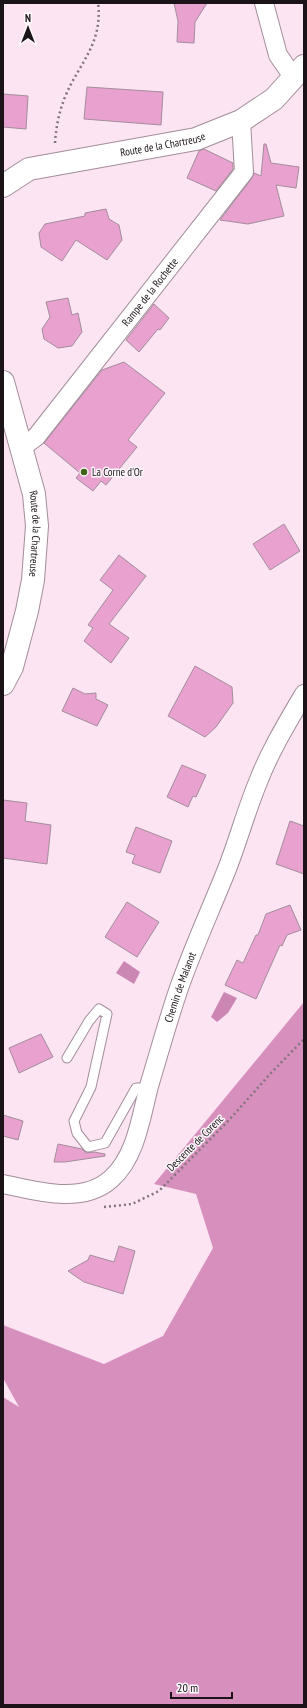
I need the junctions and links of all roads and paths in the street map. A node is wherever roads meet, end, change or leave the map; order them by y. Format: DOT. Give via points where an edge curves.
graph roads {
  1 [pos="98,3"];
  2 [pos="264,3"];
  3 [pos="299,72"];
  4 [pos="241,121"];
  5 [pos="54,163"];
  6 [pos="3,186"];
  7 [pos="3,382"];
  8 [pos="21,448"];
  9 [pos="3,684"];
  10 [pos="304,694"];
  11 [pos="304,1039"];
  12 [pos="68,1058"];
  13 [pos="149,1088"];
  14 [pos="3,1184"];
  15 [pos="78,1193"];
  1 -- 5 [label="path" via="99,26 96,38 60,110"];
  2 -- 3 [label="street" via="278,55"];
  3 -- 4 [label="main road, Route de la Chartreuse" via="274,99"];
  4 -- 5 [label="main road, Route de la Chartreuse" via="196,139"];
  4 -- 8 [label="street, Rampe de la Rochette" via="244,172 36,437"];
  5 -- 6 [label="main road, Route de la Chartreuse" via="29,169"];
  7 -- 8 [label="main road, Route de la Chartreuse"];
  8 -- 9 [label="main road, Route de la Chartreuse" via="34,494 36,551 27,611 12,667"];
  10 -- 13 [label="street, Chemin de Malanot" via="280,734 258,782 234,850 179,987"];
  11 -- 15 [label="path, Descente de Corenc" via="159,1191 132,1204 106,1207 82,1202"];
  12 -- 13 [label="lane" via="89,1021 99,1009 107,1014 91,1087 74,1121 77,1133 88,1147 105,1143 136,1088"];
  13 -- 15 [label="street, Chemin de Malanot" via="129,1154 119,1171 96,1188"];
  14 -- 15 [label="street, Chemin de Malanot" via="54,1194"];
}
